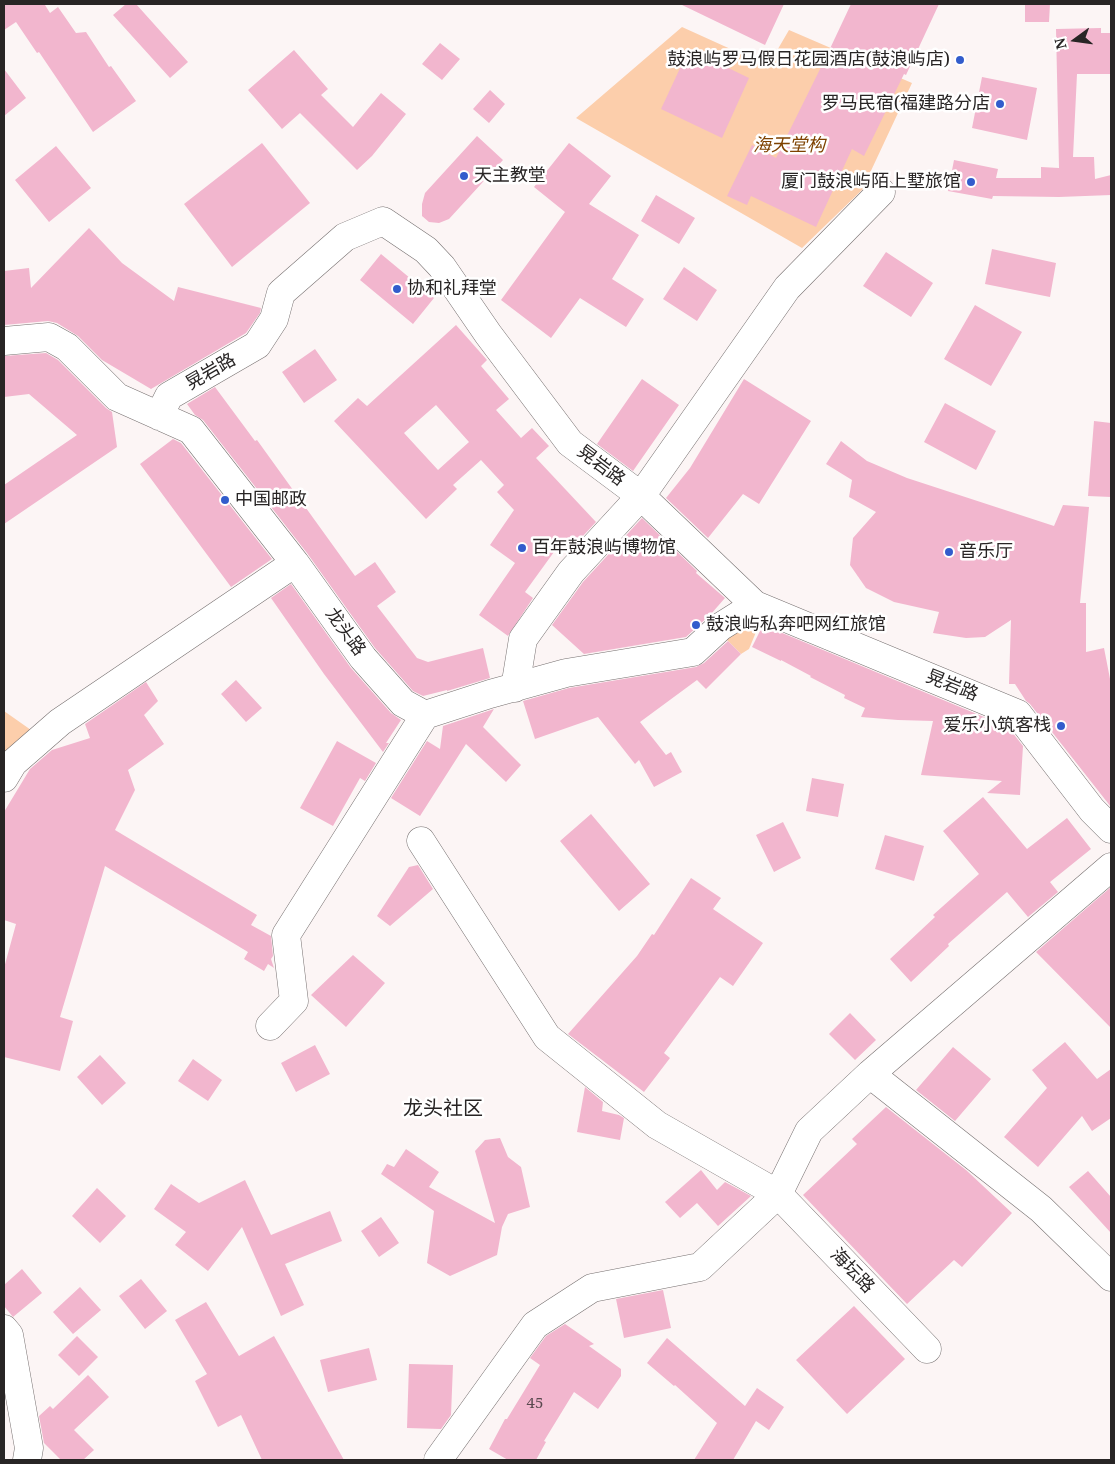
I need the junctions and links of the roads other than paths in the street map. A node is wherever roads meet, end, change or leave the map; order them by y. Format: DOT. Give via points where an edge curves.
graph roads {
  1 [pos="881,192"];
  2 [pos="4,341"];
  3 [pos="159,416"];
  4 [pos="641,496"];
  5 [pos="295,563"];
  6 [pos="756,605"];
  7 [pos="514,688"];
  8 [pos="425,716"];
  9 [pos="4,778"];
  10 [pos="1111,829"];
  11 [pos="421,840"];
  12 [pos="1111,867"];
  13 [pos="270,1026"];
  14 [pos="870,1074"];
  15 [pos="778,1194"];
  16 [pos="1111,1276"];
  17 [pos="4,1329"];
  18 [pos="926,1349"];
  19 [pos="27,1460"];
  20 [pos="438,1460"];
  1 -- 4 [label="street" via="787,288"];
  2 -- 3 [label="street, 龙头路" via="49,336 67,347 117,397"];
  3 -- 4 [label="street, 晃岩路" via="169,396 257,345 274,319 281,293 331,249 345,237 383,221 426,250 442,267 570,443"];
  3 -- 5 [label="street, 龙头路" via="191,430"];
  4 -- 6 [label="street, 晃岩路"];
  4 -- 7 [label="street" via="571,572 523,639"];
  5 -- 8 [label="street, 龙头路" via="363,658 404,703"];
  5 -- 9 [label="street" via="60,722 13,763"];
  6 -- 7 [label="street" via="720,626 693,652 566,673"];
  6 -- 10 [label="street, 晃岩路" via="1018,714 1092,810"];
  7 -- 8 [label="street"];
  8 -- 13 [label="street" via="286,936 294,1001"];
  11 -- 15 [label="street, 海坛路" via="547,1036 657,1125"];
  12 -- 14 [label="street"];
  14 -- 15 [label="street" via="808,1131"];
  14 -- 16 [label="street" via="1041,1209"];
  15 -- 18 [label="street, 海坛路"];
  15 -- 20 [label="street" via="700,1267 592,1288 535,1325"];
  17 -- 19 [label="street" via="10,1335 29,1448"];
}
